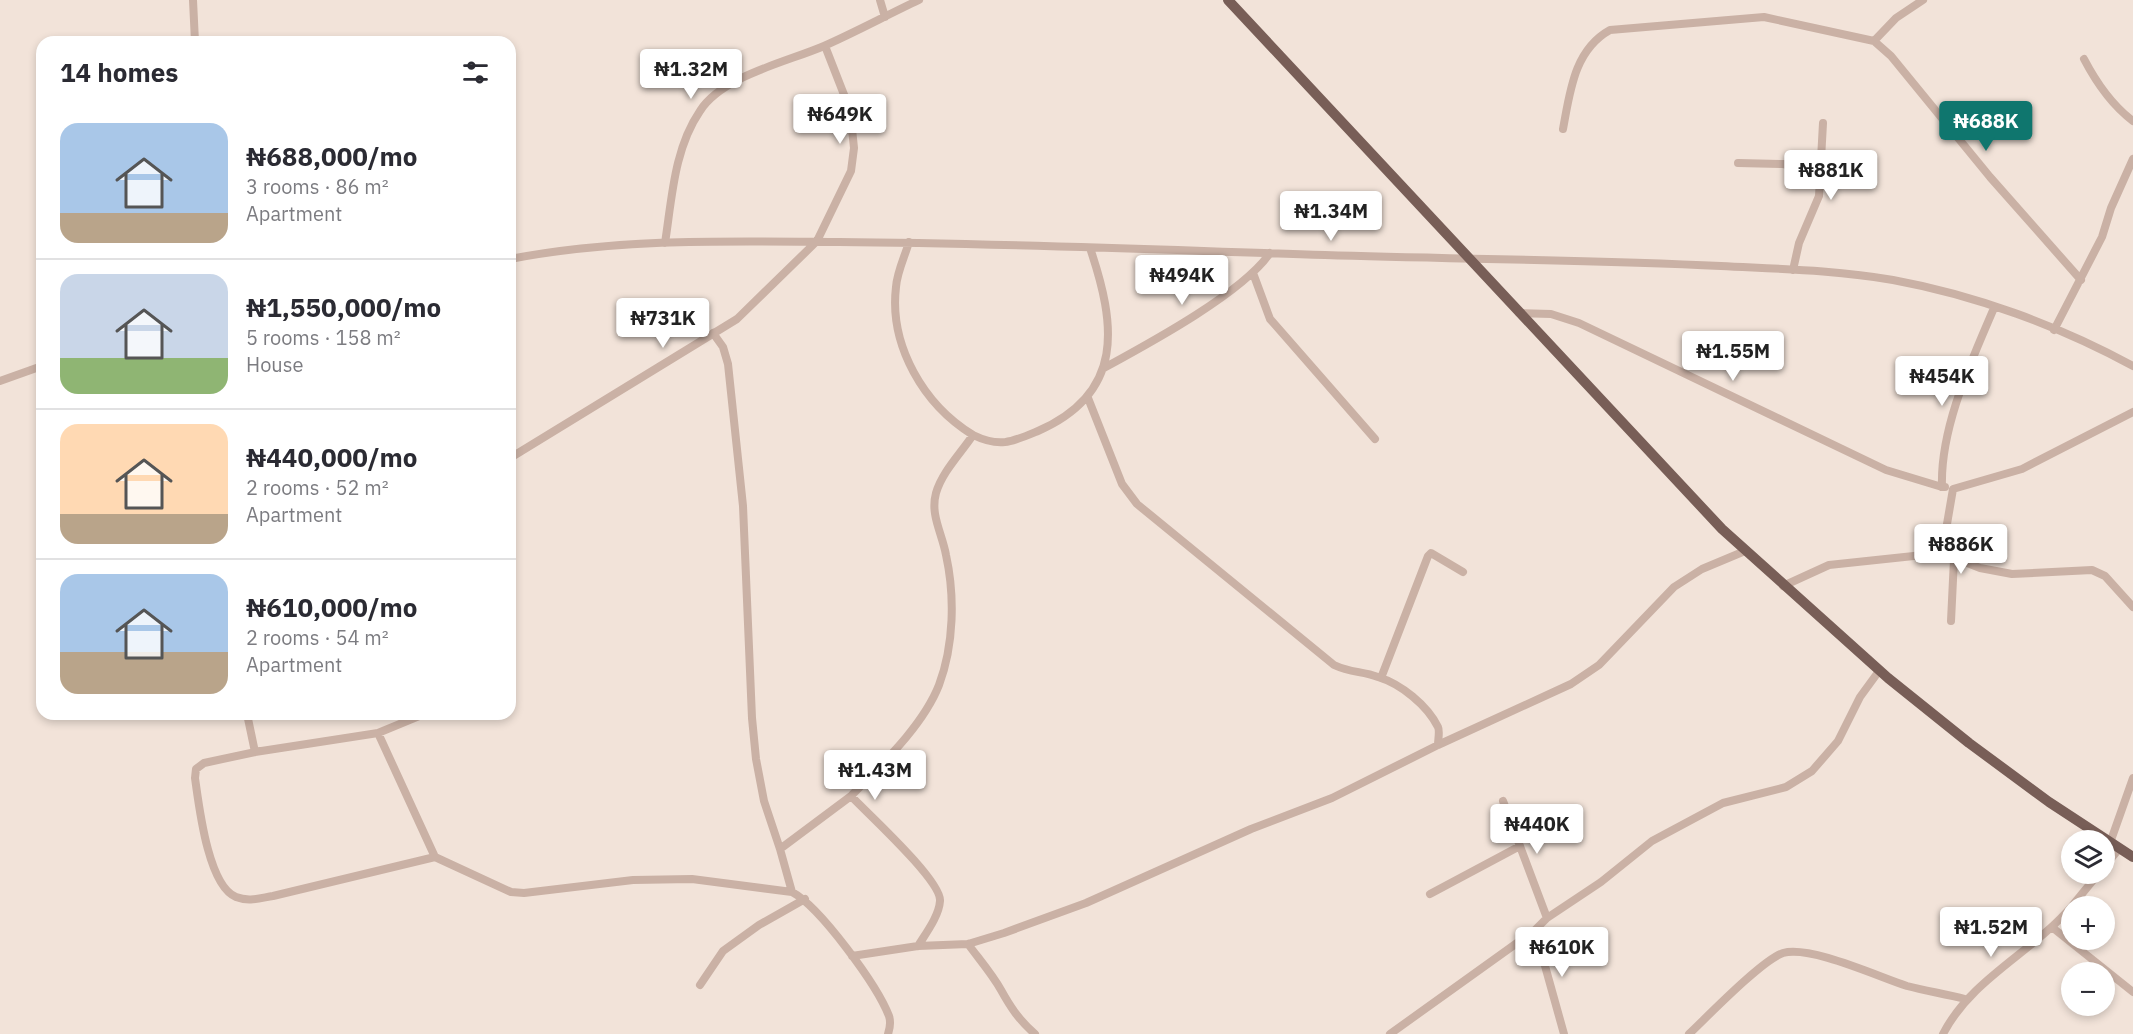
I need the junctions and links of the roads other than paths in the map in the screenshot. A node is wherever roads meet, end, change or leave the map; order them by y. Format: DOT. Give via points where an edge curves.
graph roads {
  1 [pos="194,0"];
  2 [pos="880,0"];
  3 [pos="919,0"];
  4 [pos="1228,0"];
  5 [pos="1923,0"];
  6 [pos="885,16"];
  7 [pos="195,36"];
  8 [pos="1874,41"];
  9 [pos="825,46"];
  10 [pos="2084,59"];
  11 [pos="2133,121"];
  12 [pos="1823,123"];
  13 [pos="1563,129"];
  14 [pos="2133,159"];
  15 [pos="1738,163"];
  16 [pos="1821,172"];
  17 [pos="817,241"];
  18 [pos="909,242"];
  19 [pos="665,243"];
  20 [pos="1090,248"];
  21 [pos="1270,253"];
  22 [pos="516,258"];
  23 [pos="1468,260"];
  24 [pos="1793,270"];
  25 [pos="1253,273"];
  26 [pos="2081,280"];
  27 [pos="1994,308"];
  28 [pos="1519,314"];
  29 [pos="2054,330"];
  30 [pos="713,333"];
  31 [pos="2133,366"];
  32 [pos="36,368"];
  33 [pos="1104,368"];
  34 [pos="0,381"];
  35 [pos="1088,398"];
  36 [pos="2133,412"];
  37 [pos="973,435"];
  38 [pos="1376,439"];
  39 [pos="516,454"];
  40 [pos="1942,487"];
  41 [pos="1953,489"];
  42 [pos="1745,551"];
  43 [pos="1942,553"];
  44 [pos="1954,560"];
  45 [pos="1463,572"];
  46 [pos="1783,586"];
  47 [pos="2133,607"];
  48 [pos="1951,621"];
  49 [pos="1879,671"];
  50 [pos="1381,678"];
  51 [pos="249,720"];
  52 [pos="409,720"];
  53 [pos="378,733"];
  54 [pos="1438,745"];
  55 [pos="260,751"];
  56 [pos="2133,778"];
  57 [pos="851,796"];
  58 [pos="1503,801"];
  59 [pos="2092,830"];
  60 [pos="1520,846"];
  61 [pos="2115,846"];
  62 [pos="780,849"];
  63 [pos="435,857"];
  64 [pos="2133,857"];
  65 [pos="2090,884"];
  66 [pos="792,892"];
  67 [pos="1430,894"];
  68 [pos="2080,896"];
  69 [pos="805,899"];
  70 [pos="1547,918"];
  71 [pos="2061,919"];
  72 [pos="2053,928"];
  73 [pos="1535,930"];
  74 [pos="968,944"];
  75 [pos="918,946"];
  76 [pos="852,956"];
  77 [pos="700,985"];
  78 [pos="2133,992"];
  79 [pos="1965,999"];
  80 [pos="888,1034"];
  81 [pos="1035,1034"];
  82 [pos="1390,1034"];
  83 [pos="1564,1034"];
  84 [pos="1689,1034"];
  85 [pos="1943,1034"];
  1 -- 7 [label="street"];
  2 -- 6 [label="street"];
  3 -- 6 [label="street"];
  4 -- 23 [label="main road"];
  5 -- 8 [label="street" via="1896,18"];
  6 -- 9 [label="street"];
  8 -- 13 [label="street" via="1764,17 1610,30 1591,44 1572,78"];
  8 -- 26 [label="street"];
  9 -- 17 [label="street" via="850,110 854,148 852,171"];
  9 -- 19 [label="street" via="743,78 715,94 700,110 681,150"];
  10 -- 11 [label="street" via="2093,76"];
  12 -- 16 [label="street"];
  14 -- 26 [label="street"];
  15 -- 16 [label="street" via="1783,164"];
  16 -- 24 [label="street" via="1819,196 1799,243"];
  17 -- 18 [label="street"];
  17 -- 19 [label="street"];
  17 -- 30 [label="street" via="737,319"];
  18 -- 20 [label="street"];
  18 -- 37 [label="street" via="896,284 894,310 898,335 912,370 950,422"];
  19 -- 22 [label="street"];
  20 -- 21 [label="street"];
  20 -- 33 [label="street" via="1109,321"];
  21 -- 23 [label="street"];
  21 -- 25 [label="street"];
  23 -- 24 [label="street"];
  23 -- 28 [label="main road"];
  24 -- 27 [label="street" via="1889,279 1937,289"];
  25 -- 33 [label="street" via="1147,345"];
  25 -- 38 [label="street" via="1270,319"];
  26 -- 29 [label="street"];
  27 -- 29 [label="street"];
  27 -- 40 [label="street" via="1948,426"];
  28 -- 40 [label="street" via="1551,314 1579,323 1886,471"];
  28 -- 42 [label="main road"];
  29 -- 31 [label="street"];
  30 -- 39 [label="street"];
  30 -- 62 [label="street" via="728,364 743,506 756,759 764,801"];
  32 -- 34 [label="street"];
  33 -- 35 [label="street"];
  35 -- 37 [label="street" via="1054,424 1012,442 990,443"];
  35 -- 50 [label="street" via="1122,484 1137,504 1334,665"];
  36 -- 41 [label="street" via="2022,469"];
  37 -- 57 [label="street" via="946,474 933,511 953,592 949,642 939,686 891,754"];
  40 -- 41 [label="street"];
  41 -- 43 [label="street"];
  42 -- 46 [label="main road"];
  42 -- 54 [label="street" via="1702,569 1674,587 1599,665 1571,684"];
  43 -- 44 [label="street"];
  43 -- 46 [label="street" via="1829,565"];
  44 -- 47 [label="street" via="2012,574 2092,570 2105,576"];
  44 -- 48 [label="street"];
  45 -- 50 [label="street" via="1431,553 1428,556"];
  46 -- 49 [label="main road"];
  49 -- 59 [label="main road" via="1987,757"];
  49 -- 70 [label="street" via="1865,688 1838,741 1812,771 1786,787 1723,803 1652,841"];
  50 -- 54 [label="street" via="1393,682 1420,703 1439,728"];
  51 -- 55 [label="street" via="255,752"];
  52 -- 53 [label="street"];
  53 -- 55 [label="street"];
  53 -- 63 [label="street"];
  54 -- 74 [label="street" via="1332,798 1251,829 1167,869 1054,915"];
  55 -- 63 [label="street" via="204,763 196,769 214,867 220,883 234,896 249,900 273,896"];
  56 -- 61 [label="street"];
  57 -- 62 [label="street"];
  57 -- 75 [label="street" via="933,882 941,898"];
  58 -- 60 [label="street"];
  60 -- 67 [label="street"];
  60 -- 70 [label="street"];
  61 -- 64 [label="main road"];
  62 -- 66 [label="street"];
  63 -- 66 [label="street" via="511,892 633,880 692,879"];
  65 -- 68 [label="street"];
  66 -- 69 [label="street"];
  69 -- 76 [label="street"];
  69 -- 77 [label="street" via="723,951"];
  70 -- 73 [label="street"];
  71 -- 72 [label="street"];
  72 -- 78 [label="street"];
  72 -- 79 [label="street"];
  73 -- 82 [label="street"];
  73 -- 83 [label="street"];
  74 -- 75 [label="street"];
  74 -- 81 [label="street" via="1002,990 1007,1004"];
  75 -- 76 [label="street"];
  76 -- 80 [label="street" via="890,1017"];
  79 -- 84 [label="street" via="1908,986 1813,955 1783,953"];
  79 -- 85 [label="street"];
}
